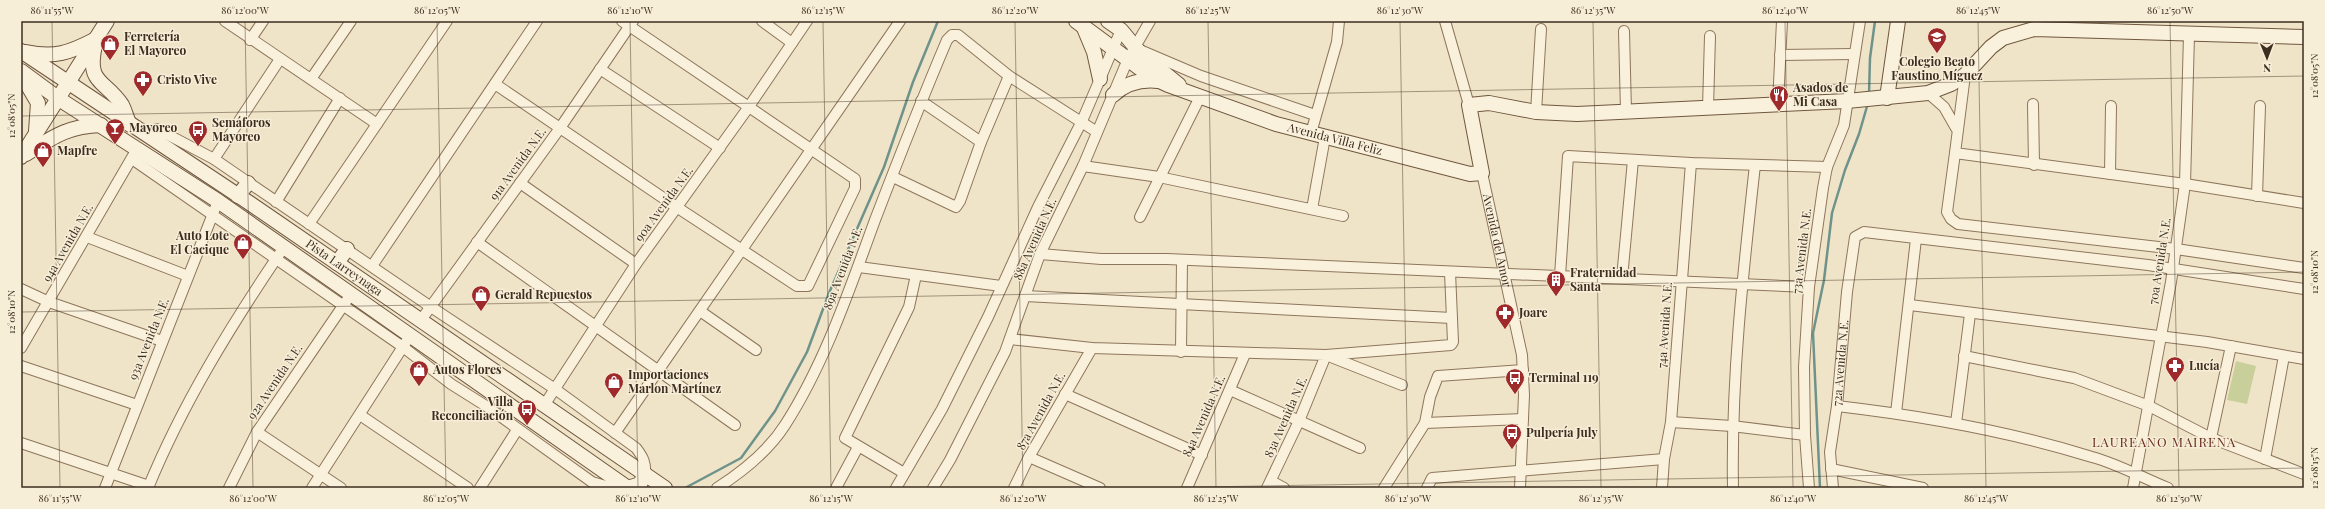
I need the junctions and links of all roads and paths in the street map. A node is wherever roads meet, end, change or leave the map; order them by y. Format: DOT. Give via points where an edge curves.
graph roads {
  1 [pos="107,21"];
  2 [pos="225,21"];
  3 [pos="263,21"];
  4 [pos="351,21"];
  5 [pos="447,21"];
  6 [pos="537,21"];
  7 [pos="762,21"];
  8 [pos="807,21"];
  9 [pos="900,21"];
  10 [pos="1108,21"];
  11 [pos="1150,21"];
  12 [pos="1339,21"];
  13 [pos="1445,21"];
  14 [pos="1782,21"];
  15 [pos="1860,21"];
  16 [pos="1898,21"];
  17 [pos="628,23"];
  18 [pos="1080,24"];
  19 [pos="1541,29"];
  20 [pos="1120,30"];
  21 [pos="1624,31"];
  22 [pos="2189,35"];
  23 [pos="1710,36"];
  24 [pos="2304,37"];
  25 [pos="96,39"];
  26 [pos="250,40"];
  27 [pos="792,43"];
  28 [pos="1114,49"];
  29 [pos="21,51"];
  30 [pos="1132,54"];
  31 [pos="1854,54"];
  32 [pos="1780,55"];
  33 [pos="280,59"];
  34 [pos="600,69"];
  35 [pos="21,73"];
  36 [pos="1965,75"];
  37 [pos="1009,76"];
  38 [pos="311,79"];
  39 [pos="1100,80"];
  40 [pos="1158,81"];
  41 [pos="68,82"];
  42 [pos="495,84"];
  43 [pos="1928,94"];
  44 [pos="1113,95"];
  45 [pos="1195,95"];
  46 [pos="340,98"];
  47 [pos="1885,98"];
  48 [pos="59,99"];
  49 [pos="921,101"];
  50 [pos="1854,101"];
  51 [pos="1778,104"];
  52 [pos="2033,104"];
  53 [pos="1469,105"];
  54 [pos="2111,106"];
  55 [pos="2260,106"];
  56 [pos="748,108"];
  57 [pos="1708,108"];
  58 [pos="1536,112"];
  59 [pos="1626,112"];
  60 [pos="1315,115"];
  61 [pos="1082,122"];
  62 [pos="377,124"];
  63 [pos="101,125"];
  64 [pos="130,125"];
  65 [pos="560,128"];
  66 [pos="1956,128"];
  67 [pos="157,129"];
  68 [pos="1097,132"];
  69 [pos="1311,133"];
  70 [pos="35,137"];
  71 [pos="1325,137"];
  72 [pos="981,142"];
  73 [pos="720,148"];
  74 [pos="810,149"];
  75 [pos="1954,153"];
  76 [pos="134,154"];
  77 [pos="21,157"];
  78 [pos="214,159"];
  79 [pos="1633,160"];
  80 [pos="1691,163"];
  81 [pos="1754,165"];
  82 [pos="2034,165"];
  83 [pos="1083,166"];
  84 [pos="1827,167"];
  85 [pos="1482,173"];
  86 [pos="2110,174"];
  87 [pos="893,177"];
  88 [pos="1159,178"];
  89 [pos="248,182"];
  90 [pos="520,183"];
  91 [pos="2185,184"];
  92 [pos="238,196"];
  93 [pos="2256,196"];
  94 [pos="218,201"];
  95 [pos="276,202"];
  96 [pos="2304,203"];
  97 [pos="678,208"];
  98 [pos="1312,209"];
  99 [pos="212,216"];
  100 [pos="1343,216"];
  101 [pos="1140,217"];
  102 [pos="309,224"];
  103 [pos="87,237"];
  104 [pos="1916,239"];
  105 [pos="477,242"];
  106 [pos="347,249"];
  107 [pos="2176,249"];
  108 [pos="741,250"];
  109 [pos="280,253"];
  110 [pos="1040,254"];
  111 [pos="1182,260"];
  112 [pos="337,263"];
  113 [pos="636,264"];
  114 [pos="372,266"];
  115 [pos="859,266"];
  116 [pos="2304,268"];
  117 [pos="2173,269"];
  118 [pos="1450,272"];
  119 [pos="1504,274"];
  120 [pos="916,275"];
  121 [pos="188,276"];
  122 [pos="1560,276"];
  123 [pos="1622,278"];
  124 [pos="1682,281"];
  125 [pos="1742,284"];
  126 [pos="1001,286"];
  127 [pos="1809,287"];
  128 [pos="21,289"];
  129 [pos="2304,289"];
  130 [pos="1025,296"];
  131 [pos="347,300"];
  132 [pos="49,302"];
  133 [pos="1181,304"];
  134 [pos="1910,305"];
  135 [pos="431,307"];
  136 [pos="700,311"];
  137 [pos="1970,314"];
  138 [pos="1452,318"];
  139 [pos="421,320"];
  140 [pos="595,327"];
  141 [pos="2161,337"];
  142 [pos="1010,339"];
  143 [pos="162,341"];
  144 [pos="406,341"];
  145 [pos="2231,346"];
  146 [pos="21,348"];
  147 [pos="1092,348"];
  148 [pos="756,350"];
  149 [pos="1181,352"];
  150 [pos="1245,354"];
  151 [pos="1326,355"];
  152 [pos="1964,356"];
  153 [pos="2284,356"];
  154 [pos="2304,359"];
  155 [pos="21,366"];
  156 [pos="660,370"];
  157 [pos="1523,370"];
  158 [pos="1402,385"];
  159 [pos="555,389"];
  160 [pos="1230,390"];
  161 [pos="490,393"];
  162 [pos="1065,394"];
  163 [pos="545,404"];
  164 [pos="137,405"];
  165 [pos="1837,406"];
  166 [pos="2149,406"];
  167 [pos="1896,413"];
  168 [pos="360,415"];
  169 [pos="1523,419"];
  170 [pos="569,421"];
  171 [pos="1299,421"];
  172 [pos="1671,422"];
  173 [pos="1425,423"];
  174 [pos="1956,423"];
  175 [pos="735,425"];
  176 [pos="1732,426"];
  177 [pos="518,430"];
  178 [pos="257,432"];
  179 [pos="615,433"];
  180 [pos="1805,435"];
  181 [pos="2211,438"];
  182 [pos="21,443"];
  183 [pos="858,447"];
  184 [pos="1360,448"];
  185 [pos="1202,455"];
  186 [pos="1029,457"];
  187 [pos="1664,459"];
  188 [pos="2265,459"];
  189 [pos="1520,469"];
  190 [pos="1831,469"];
  191 [pos="111,473"];
  192 [pos="904,473"];
  193 [pos="321,474"];
  194 [pos="645,474"];
  195 [pos="2304,474"];
  196 [pos="2136,476"];
  197 [pos="1269,484"];
  198 [pos="662,485"];
  199 [pos="149,487"];
  200 [pos="105,488"];
  201 [pos="229,488"];
  202 [pos="312,488"];
  203 [pos="341,488"];
  204 [pos="468,488"];
  205 [pos="480,488"];
  206 [pos="628,488"];
  207 [pos="717,488"];
  208 [pos="836,488"];
  209 [pos="896,488"];
  210 [pos="933,488"];
  211 [pos="1014,488"];
  212 [pos="1100,488"];
  213 [pos="1186,488"];
  214 [pos="1284,488"];
  215 [pos="1384,488"];
  216 [pos="1427,488"];
  217 [pos="1520,488"];
  218 [pos="1662,488"];
  219 [pos="1733,488"];
  220 [pos="1809,488"];
  221 [pos="1833,488"];
  222 [pos="1923,488"];
  223 [pos="2133,488"];
  224 [pos="2168,488"];
  1 -- 25 [label="main road"];
  2 -- 26 [label="street"];
  3 -- 26 [label="street"];
  4 -- 38 [label="street"];
  5 -- 62 [label="street"];
  6 -- 42 [label="street"];
  7 -- 27 [label="street"];
  8 -- 27 [label="street, 90a Avenida N.E."];
  9 -- 74 [label="street"];
  10 -- 20 [label="main road, Avenida Villa Feliz"];
  11 -- 30 [label="street, 88a Avenida N.E."];
  12 -- 60 [label="street" via="1337,42"];
  13 -- 53 [label="street, Avenida del Amor"];
  14 -- 32 [label="street"];
  15 -- 31 [label="street, 73a Avenida N.E."];
  16 -- 47 [label="main road"];
  17 -- 34 [label="street, 91a Avenida N.E."];
  17 -- 56 [label="street"];
  18 -- 28 [label="main road, Avenida Villa Feliz"];
  18 -- 39 [label="main road" via="1094,52"];
  19 -- 58 [label="street"];
  20 -- 28 [label="street, 88a Avenida N.E."];
  20 -- 30 [label="main road, Avenida Villa Feliz"];
  21 -- 59 [label="street"];
  22 -- 24 [label="main road"];
  22 -- 36 [label="main road" via="2034,29 2003,38"];
  22 -- 91 [label="street, 70a Avenida N.E."];
  23 -- 57 [label="street"];
  25 -- 29 [label="main road" via="64,54 43,55"];
  25 -- 41 [label="main road"];
  25 -- 64 [label="main road" via="91,60 94,74 100,84 122,105"];
  26 -- 33 [label="street"];
  27 -- 56 [label="street, 90a Avenida N.E."];
  28 -- 30 [label="main road, Avenida Villa Feliz"];
  28 -- 39 [label="street, 88a Avenida N.E."];
  29 -- 41 [label="main road, Pista Larreynaga"];
  30 -- 40 [label="main road, Avenida Villa Feliz"];
  30 -- 44 [label="street, 88a Avenida N.E."];
  30 -- 45 [label="main road, Avenida Villa Feliz"];
  30 -- 60 [label="street" via="1160,57 1201,76"];
  31 -- 32 [label="street"];
  31 -- 50 [label="street, 73a Avenida N.E."];
  32 -- 51 [label="street"];
  33 -- 38 [label="street"];
  33 -- 78 [label="street"];
  34 -- 65 [label="street, 91a Avenida N.E."];
  34 -- 73 [label="street"];
  35 -- 48 [label="main road, Pista Larreynaga"];
  35 -- 70 [label="main road" via="38,103"];
  36 -- 43 [label="main road"];
  36 -- 66 [label="street"];
  37 -- 49 [label="street, 89a Avenida N.E." via="958,35 952,35 947,40"];
  37 -- 61 [label="street"];
  37 -- 72 [label="street"];
  38 -- 46 [label="street"];
  39 -- 61 [label="street, 88a Avenida N.E."];
  40 -- 44 [label="main road" via="1138,81 1120,88"];
  40 -- 45 [label="main road, Avenida Villa Feliz"];
  41 -- 48 [label="main road"];
  41 -- 64 [label="main road, Pista Larreynaga"];
  42 -- 65 [label="street"];
  42 -- 114 [label="street"];
  43 -- 47 [label="main road"];
  43 -- 66 [label="street" via="1944,107"];
  44 -- 68 [label="street, 88a Avenida N.E."];
  45 -- 69 [label="main road, Avenida Villa Feliz" via="1276,124"];
  45 -- 88 [label="street"];
  46 -- 62 [label="street"];
  46 -- 95 [label="street"];
  47 -- 50 [label="main road"];
  48 -- 63 [label="main road, Pista Larreynaga"];
  48 -- 70 [label="main road"];
  49 -- 72 [label="street"];
  49 -- 87 [label="street, 89a Avenida N.E."];
  50 -- 51 [label="main road"];
  50 -- 84 [label="street, 73a Avenida N.E."];
  51 -- 57 [label="main road"];
  52 -- 82 [label="street"];
  53 -- 58 [label="main road" via="1489,103"];
  53 -- 85 [label="main road, Avenida del Amor"];
  54 -- 86 [label="street"];
  55 -- 93 [label="street"];
  56 -- 73 [label="street, 90a Avenida N.E."];
  56 -- 74 [label="street"];
  57 -- 59 [label="main road"];
  58 -- 59 [label="main road"];
  60 -- 69 [label="street"];
  61 -- 68 [label="street"];
  61 -- 126 [label="street, 88a Avenida N.E."];
  62 -- 102 [label="street"];
  63 -- 76 [label="main road, Pista Larreynaga"];
  63 -- 77 [label="main road" via="81,126 64,131"];
  64 -- 92 [label="main road, Pista Larreynaga"];
  65 -- 90 [label="street, 91a Avenida N.E."];
  65 -- 97 [label="street"];
  66 -- 75 [label="street"];
  67 -- 78 [label="street"];
  68 -- 83 [label="street, 88a Avenida N.E."];
  69 -- 71 [label="main road, Avenida Villa Feliz"];
  70 -- 77 [label="main road"];
  71 -- 85 [label="main road, Avenida Villa Feliz" via="1470,174"];
  71 -- 98 [label="street"];
  72 -- 87 [label="street" via="956,207"];
  73 -- 97 [label="street, 90a Avenida N.E."];
  74 -- 108 [label="street"];
  74 -- 108 [label="street" via="855,179 856,183 808,286 797,286"];
  75 -- 82 [label="street"];
  75 -- 107 [label="street" via="1947,212 1950,219 1958,224"];
  76 -- 94 [label="main road, Pista Larreynaga"];
  76 -- 99 [label="street"];
  76 -- 103 [label="street, 94a Avenida N.E."];
  78 -- 89 [label="street"];
  79 -- 80 [label="street"];
  79 -- 122 [label="street" via="1568,156"];
  79 -- 123 [label="street"];
  80 -- 81 [label="street"];
  80 -- 124 [label="street, 74a Avenida N.E."];
  81 -- 84 [label="street"];
  81 -- 125 [label="street"];
  82 -- 86 [label="street"];
  83 -- 88 [label="street"];
  83 -- 110 [label="street, 88a Avenida N.E."];
  84 -- 127 [label="street, 73a Avenida N.E."];
  85 -- 119 [label="street, Avenida del Amor"];
  86 -- 91 [label="street"];
  87 -- 115 [label="street, 89a Avenida N.E."];
  88 -- 98 [label="street"];
  88 -- 101 [label="street"];
  89 -- 92 [label="main road"];
  89 -- 95 [label="street"];
  90 -- 105 [label="street, 91a Avenida N.E."];
  90 -- 113 [label="street"];
  91 -- 93 [label="street"];
  91 -- 107 [label="street, 70a Avenida N.E."];
  92 -- 112 [label="main road, Pista Larreynaga"];
  93 -- 96 [label="street"];
  94 -- 99 [label="street, 93a Avenida N.E."];
  94 -- 109 [label="main road, Pista Larreynaga"];
  95 -- 102 [label="street"];
  97 -- 108 [label="street"];
  97 -- 113 [label="street, 90a Avenida N.E."];
  98 -- 100 [label="street"];
  99 -- 109 [label="street"];
  99 -- 121 [label="street, 93a Avenida N.E."];
  102 -- 106 [label="street"];
  103 -- 121 [label="street"];
  103 -- 132 [label="street, 94a Avenida N.E."];
  104 -- 117 [label="street"];
  104 -- 134 [label="street"];
  104 -- 165 [label="street, 72a Avenida N.E." via="1864,232 1855,238 1842,338"];
  105 -- 135 [label="street, 91a Avenida N.E."];
  105 -- 140 [label="street"];
  106 -- 112 [label="main road"];
  106 -- 114 [label="street"];
  107 -- 116 [label="street"];
  107 -- 117 [label="street, 70a Avenida N.E."];
  108 -- 136 [label="street"];
  109 -- 131 [label="main road, Pista Larreynaga"];
  109 -- 199 [label="street" via="208,369 179,422"];
  110 -- 111 [label="street" via="1101,259"];
  110 -- 130 [label="street, 88a Avenida N.E."];
  111 -- 118 [label="street"];
  111 -- 133 [label="street"];
  112 -- 139 [label="main road, Pista Larreynaga"];
  113 -- 140 [label="street, 90a Avenida N.E."];
  114 -- 135 [label="street"];
  115 -- 120 [label="street"];
  115 -- 207 [label="street, 89a Avenida N.E." via="824,352 785,425 760,454 733,478"];
  117 -- 129 [label="street"];
  117 -- 141 [label="street, 70a Avenida N.E."];
  118 -- 119 [label="street"];
  118 -- 138 [label="street"];
  119 -- 122 [label="street"];
  119 -- 157 [label="street, Avenida del Amor"];
  120 -- 126 [label="street"];
  120 -- 183 [label="street" via="909,307 845,435 846,440"];
  121 -- 143 [label="street, 93a Avenida N.E."];
  122 -- 123 [label="street"];
  123 -- 124 [label="street"];
  124 -- 125 [label="street"];
  124 -- 172 [label="street, 74a Avenida N.E."];
  125 -- 127 [label="street"];
  125 -- 176 [label="street"];
  126 -- 192 [label="street, 88a Avenida N.E." via="942,409"];
  127 -- 180 [label="street, 73a Avenida N.E." via="1804,367"];
  128 -- 132 [label="street"];
  130 -- 133 [label="street"];
  130 -- 142 [label="street, 88a Avenida N.E."];
  131 -- 144 [label="main road, Pista Larreynaga"];
  131 -- 178 [label="street, 92a Avenida N.E."];
  132 -- 143 [label="street"];
  132 -- 146 [label="street, 94a Avenida N.E."];
  133 -- 138 [label="street"];
  133 -- 149 [label="street"];
  134 -- 137 [label="street"];
  134 -- 167 [label="street"];
  135 -- 139 [label="street, 91a Avenida N.E."];
  135 -- 159 [label="street"];
  136 -- 148 [label="street"];
  136 -- 156 [label="street"];
  137 -- 141 [label="street"];
  137 -- 152 [label="street"];
  138 -- 151 [label="street" via="1451,345"];
  139 -- 163 [label="main road, Pista Larreynaga"];
  140 -- 156 [label="street"];
  140 -- 159 [label="street, 90a Avenida N.E."];
  141 -- 145 [label="street"];
  141 -- 166 [label="street, 70a Avenida N.E."];
  142 -- 147 [label="street"];
  142 -- 210 [label="street, 88a Avenida N.E." via="950,460"];
  143 -- 164 [label="street, 93a Avenida N.E."];
  144 -- 161 [label="main road, Pista Larreynaga"];
  144 -- 168 [label="street"];
  144 -- 177 [label="street"];
  145 -- 153 [label="street"];
  145 -- 181 [label="street"];
  147 -- 149 [label="street"];
  147 -- 162 [label="street, 87a Avenida N.E."];
  149 -- 150 [label="street"];
  150 -- 151 [label="street"];
  150 -- 160 [label="street, 84a Avenida N.E."];
  151 -- 158 [label="street"];
  151 -- 171 [label="street, 83a Avenida N.E."];
  152 -- 166 [label="street" via="2074,378"];
  152 -- 174 [label="street"];
  153 -- 154 [label="street"];
  153 -- 188 [label="street"];
  155 -- 164 [label="street"];
  156 -- 175 [label="street"];
  156 -- 179 [label="street"];
  157 -- 169 [label="street, Avenida del Amor"];
  157 -- 173 [label="street" via="1438,376 1430,397"];
  159 -- 163 [label="street, 90a Avenida N.E."];
  159 -- 179 [label="street"];
  160 -- 171 [label="street"];
  160 -- 185 [label="street, 84a Avenida N.E."];
  161 -- 170 [label="main road" via="494,387 503,384 512,386 557,416"];
  161 -- 206 [label="main road, Pista Larreynaga"];
  162 -- 185 [label="street"];
  162 -- 186 [label="street, 87a Avenida N.E."];
  163 -- 170 [label="main road, Pista Larreynaga"];
  164 -- 191 [label="street, 93a Avenida N.E."];
  165 -- 167 [label="street"];
  165 -- 190 [label="street, 72a Avenida N.E." via="1830,452"];
  166 -- 181 [label="street"];
  166 -- 196 [label="street, 70a Avenida N.E."];
  167 -- 174 [label="street"];
  168 -- 193 [label="street"];
  168 -- 204 [label="street"];
  169 -- 173 [label="street"];
  169 -- 189 [label="street, Avenida del Amor"];
  170 -- 194 [label="main road, Pista Larreynaga"];
  171 -- 184 [label="street"];
  171 -- 197 [label="street, 83a Avenida N.E."];
  172 -- 176 [label="street"];
  172 -- 187 [label="street, 74a Avenida N.E."];
  173 -- 215 [label="street"];
  174 -- 196 [label="street" via="2094,457"];
  176 -- 180 [label="street"];
  176 -- 219 [label="street"];
  177 -- 205 [label="street"];
  177 -- 206 [label="street" via="592,482"];
  178 -- 193 [label="street"];
  178 -- 201 [label="street, 92a Avenida N.E."];
  179 -- 194 [label="street" via="636,448 642,456 646,466"];
  180 -- 220 [label="street, 73a Avenida N.E."];
  181 -- 188 [label="street"];
  182 -- 191 [label="street"];
  183 -- 192 [label="street"];
  183 -- 208 [label="street"];
  185 -- 213 [label="street, 84a Avenida N.E."];
  186 -- 211 [label="street, 87a Avenida N.E."];
  186 -- 212 [label="street"];
  187 -- 189 [label="street"];
  187 -- 218 [label="street, 74a Avenida N.E."];
  188 -- 195 [label="street"];
  189 -- 216 [label="street" via="1432,478"];
  189 -- 217 [label="street, Avenida del Amor"];
  190 -- 221 [label="street, 72a Avenida N.E."];
  190 -- 222 [label="street"];
  191 -- 199 [label="street"];
  191 -- 200 [label="street, 93a Avenida N.E."];
  192 -- 209 [label="street, 88a Avenida N.E."];
  193 -- 202 [label="street"];
  193 -- 203 [label="street"];
  194 -- 198 [label="main road, Pista Larreynaga"];
  194 -- 206 [label="main road" via="640,484"];
  196 -- 223 [label="street, 70a Avenida N.E."];
  196 -- 224 [label="street"];
  197 -- 214 [label="street"];
}
